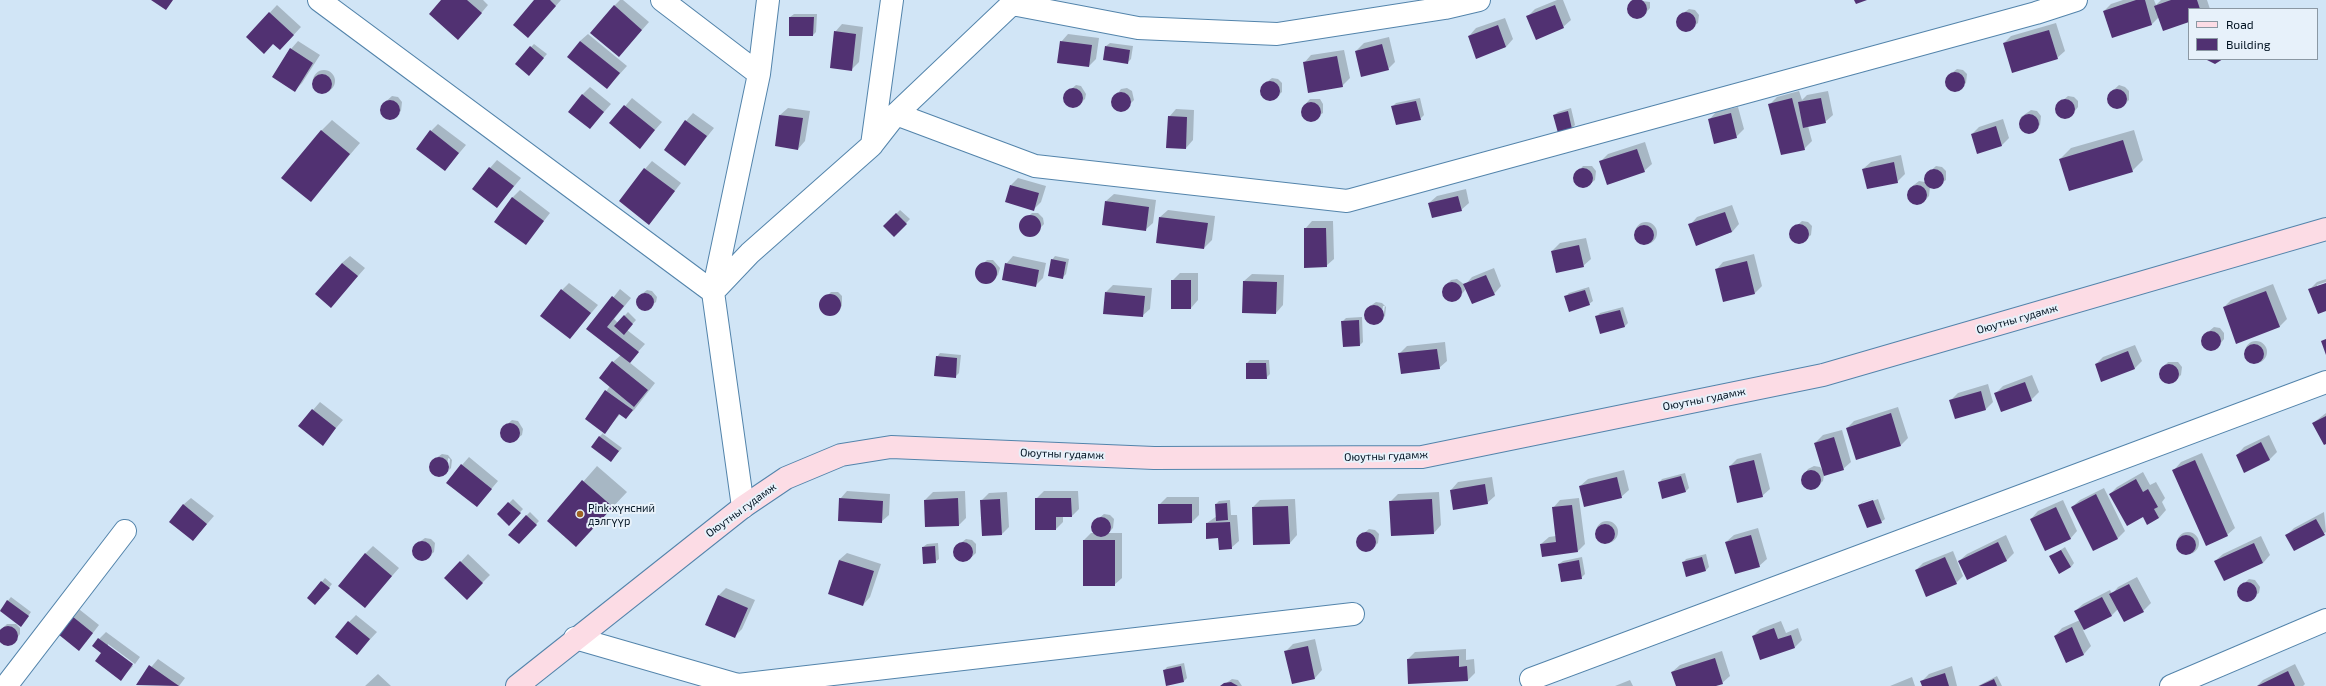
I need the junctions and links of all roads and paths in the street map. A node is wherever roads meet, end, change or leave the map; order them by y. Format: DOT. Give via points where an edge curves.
graph roads {
  1 [pos="319,0"];
  2 [pos="662,0"];
  3 [pos="768,0"];
  4 [pos="892,0"];
  5 [pos="1479,0"];
  6 [pos="2076,0"];
  7 [pos="1014,2"];
  8 [pos="760,74"];
  9 [pos="896,114"];
  10 [pos="871,146"];
  11 [pos="2326,229"];
  12 [pos="713,292"];
  13 [pos="2326,382"];
  14 [pos="742,507"];
  15 [pos="124,531"];
  16 [pos="1353,614"];
  17 [pos="2326,620"];
  18 [pos="575,638"];
  19 [pos="1531,679"];
  20 [pos="6,686"];
  21 [pos="517,686"];
  22 [pos="2171,686"];
  1 -- 12 [label="street"];
  2 -- 8 [label="street"];
  3 -- 8 [label="street"];
  4 -- 10 [label="street"];
  5 -- 7 [label="street" via="1445,8 1277,34 1138,28"];
  6 -- 9 [label="street" via="2036,14 1347,201 1035,166"];
  7 -- 9 [label="street"];
  8 -- 12 [label="street"];
  9 -- 10 [label="street"];
  10 -- 12 [label="street" via="750,253"];
  11 -- 14 [label="street, Оюутны гудамж" via="1823,375 1422,457 1154,458 892,447 841,455 786,478"];
  12 -- 14 [label="street"];
  13 -- 19 [label="street"];
  14 -- 18 [label="street, Оюутны гудамж"];
  15 -- 20 [label="street"];
  16 -- 18 [label="street" via="738,685"];
  17 -- 22 [label="street"];
  18 -- 21 [label="street, Оюутны гудамж"];
}
